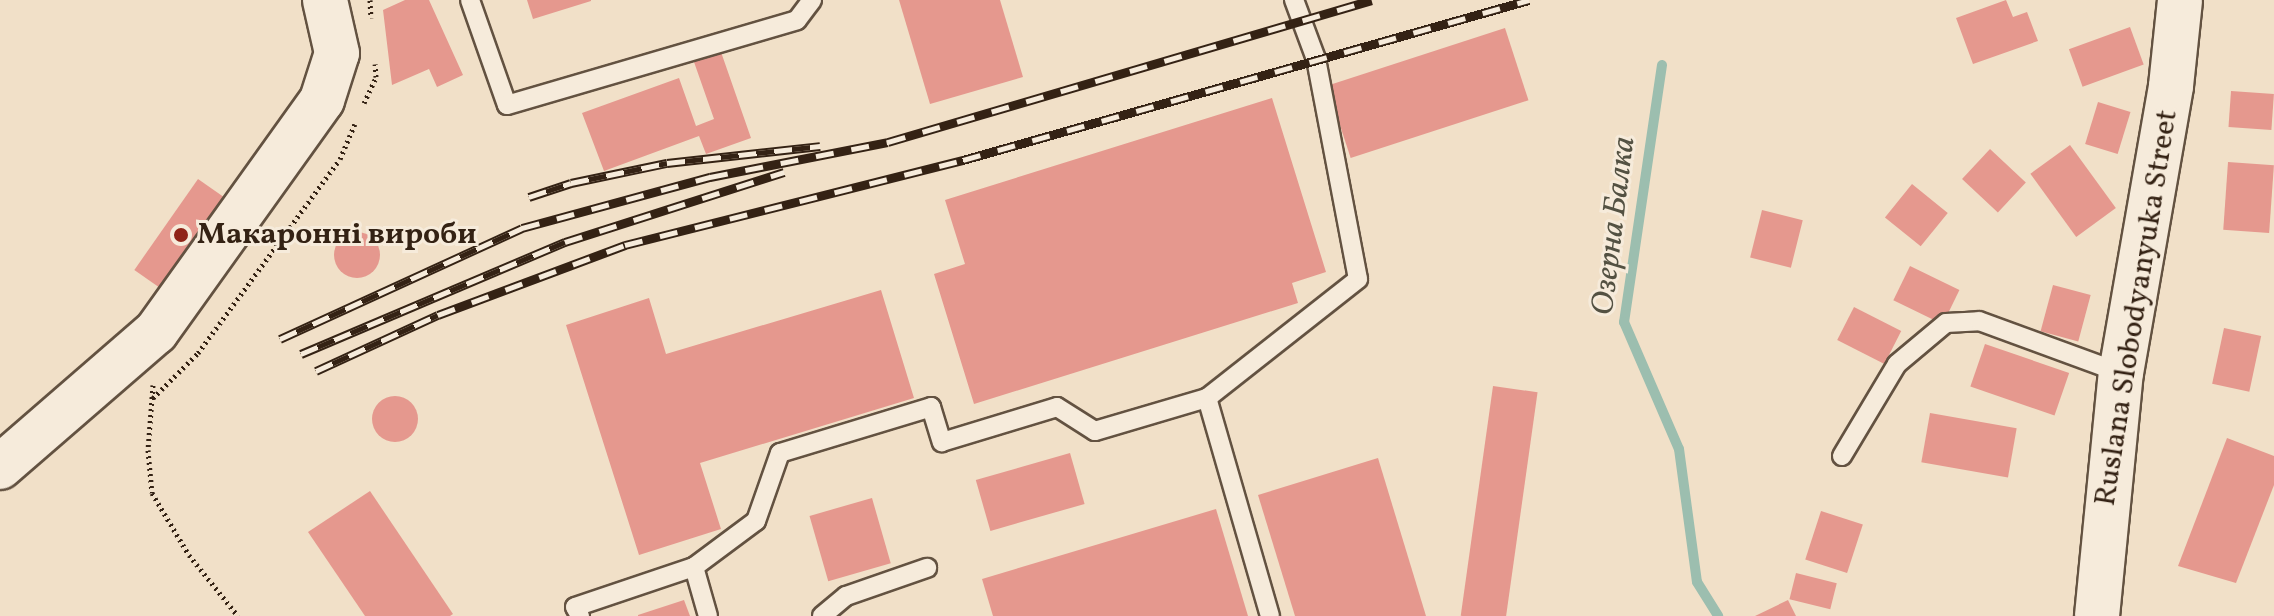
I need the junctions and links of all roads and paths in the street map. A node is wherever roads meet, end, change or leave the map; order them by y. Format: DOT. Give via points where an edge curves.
graph roads {
  1 [pos="325,0"];
  2 [pos="470,0"];
  3 [pos="812,0"];
  4 [pos="1294,0"];
  5 [pos="2180,0"];
  6 [pos="156,332"];
  7 [pos="2121,373"];
  8 [pos="1207,398"];
  9 [pos="1842,456"];
  10 [pos="0,467"];
  11 [pos="694,567"];
  12 [pos="927,568"];
  13 [pos="238,616"];
  14 [pos="580,616"];
  15 [pos="708,616"];
  16 [pos="822,616"];
  17 [pos="1270,616"];
  18 [pos="2097,616"];
  1 -- 6 [label="main road" via="337,53 322,100"];
  2 -- 3 [label="lane" via="507,105 797,20"];
  4 -- 8 [label="lane" via="1316,59 1358,279"];
  5 -- 7 [label="main road, Ruslana Slobodyanyuka Street"];
  6 -- 10 [label="main road"];
  6 -- 13 [label="path" via="148,450 152,493 189,555"];
  7 -- 9 [label="lane" via="1979,321 1946,323 1897,364"];
  7 -- 18 [label="main road, Ruslana Slobodyanyuka Street"];
  8 -- 11 [label="lane" via="1095,431 1057,407 942,442 931,407 780,453 756,521"];
  8 -- 17 [label="lane"];
  11 -- 14 [label="lane" via="575,607"];
  11 -- 15 [label="lane"];
  12 -- 16 [label="lane" via="846,596"];
}
